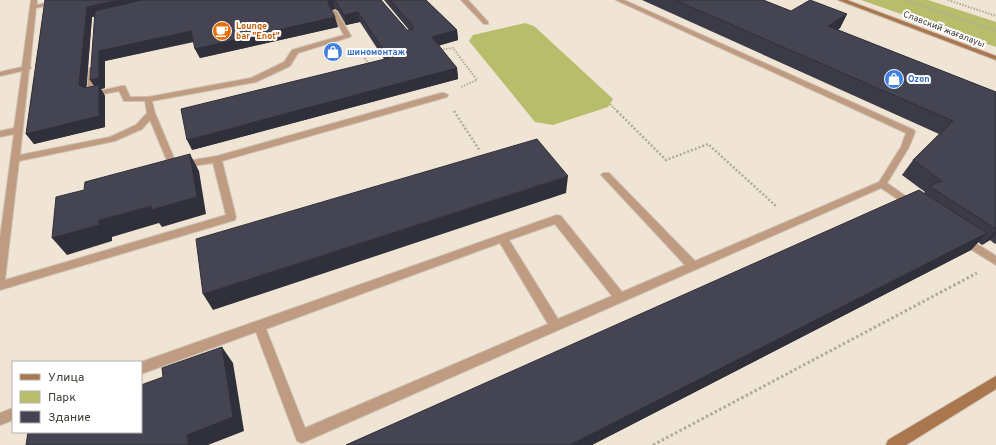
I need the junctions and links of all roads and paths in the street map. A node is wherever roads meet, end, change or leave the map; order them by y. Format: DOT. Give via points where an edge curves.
graph roads {
  1 [pos="67,0"];
  2 [pos="464,0"];
  3 [pos="620,0"];
  4 [pos="841,0"];
  5 [pos="906,0"];
  6 [pos="948,0"];
  7 [pos="34,3"];
  8 [pos="334,12"];
  9 [pos="996,16"];
  10 [pos="486,23"];
  11 [pos="996,31"];
  12 [pos="996,58"];
  13 [pos="93,64"];
  14 [pos="26,68"];
  15 [pos="0,74"];
  16 [pos="444,95"];
  17 [pos="148,99"];
  18 [pos="610,104"];
  19 [pos="152,113"];
  20 [pos="18,130"];
  21 [pos="0,134"];
  22 [pos="15,159"];
  23 [pos="217,159"];
  24 [pos="606,175"];
  25 [pos="882,184"];
  26 [pos="920,210"];
  27 [pos="794,223"];
  28 [pos="958,236"];
  29 [pos="503,239"];
  30 [pos="996,261"];
  31 [pos="693,266"];
  32 [pos="981,271"];
  33 [pos="0,280"];
  34 [pos="0,286"];
  35 [pos="620,298"];
  36 [pos="259,326"];
  37 [pos="556,326"];
  38 [pos="142,368"];
  39 [pos="996,382"];
  40 [pos="12,414"];
  41 [pos="0,419"];
  42 [pos="653,445"];
  43 [pos="893,445"];
  1 -- 7 [label="lane"];
  2 -- 10 [label="lane"];
  3 -- 25 [label="lane" via="911,132 905,147"];
  4 -- 12 [label="street, Славский жағалауы"];
  5 -- 11 [label="path"];
  6 -- 9 [label="path"];
  7 -- 14 [label="lane"];
  8 -- 17 [label="lane" via="348,36 295,52 287,64 252,80"];
  13 -- 17 [label="lane" via="91,95 122,88 127,99"];
  14 -- 15 [label="lane"];
  14 -- 20 [label="lane"];
  16 -- 23 [label="lane"];
  17 -- 19 [label="lane"];
  18 -- 27 [label="path" via="666,160 708,144"];
  19 -- 22 [label="lane" via="139,127 112,139"];
  19 -- 23 [label="lane" via="173,166"];
  20 -- 21 [label="lane"];
  20 -- 22 [label="lane"];
  22 -- 33 [label="lane"];
  23 -- 34 [label="lane" via="231,217"];
  24 -- 31 [label="lane"];
  25 -- 26 [label="lane"];
  25 -- 27 [label="lane"];
  27 -- 31 [label="lane"];
  28 -- 30 [label="lane"];
  29 -- 35 [label="lane" via="557,219"];
  29 -- 36 [label="lane"];
  29 -- 37 [label="lane"];
  31 -- 35 [label="lane"];
  32 -- 42 [label="path"];
  35 -- 37 [label="lane"];
  36 -- 37 [label="lane" via="302,436"];
  36 -- 38 [label="lane"];
  39 -- 43 [label="street"];
  40 -- 41 [label="lane"];
}
